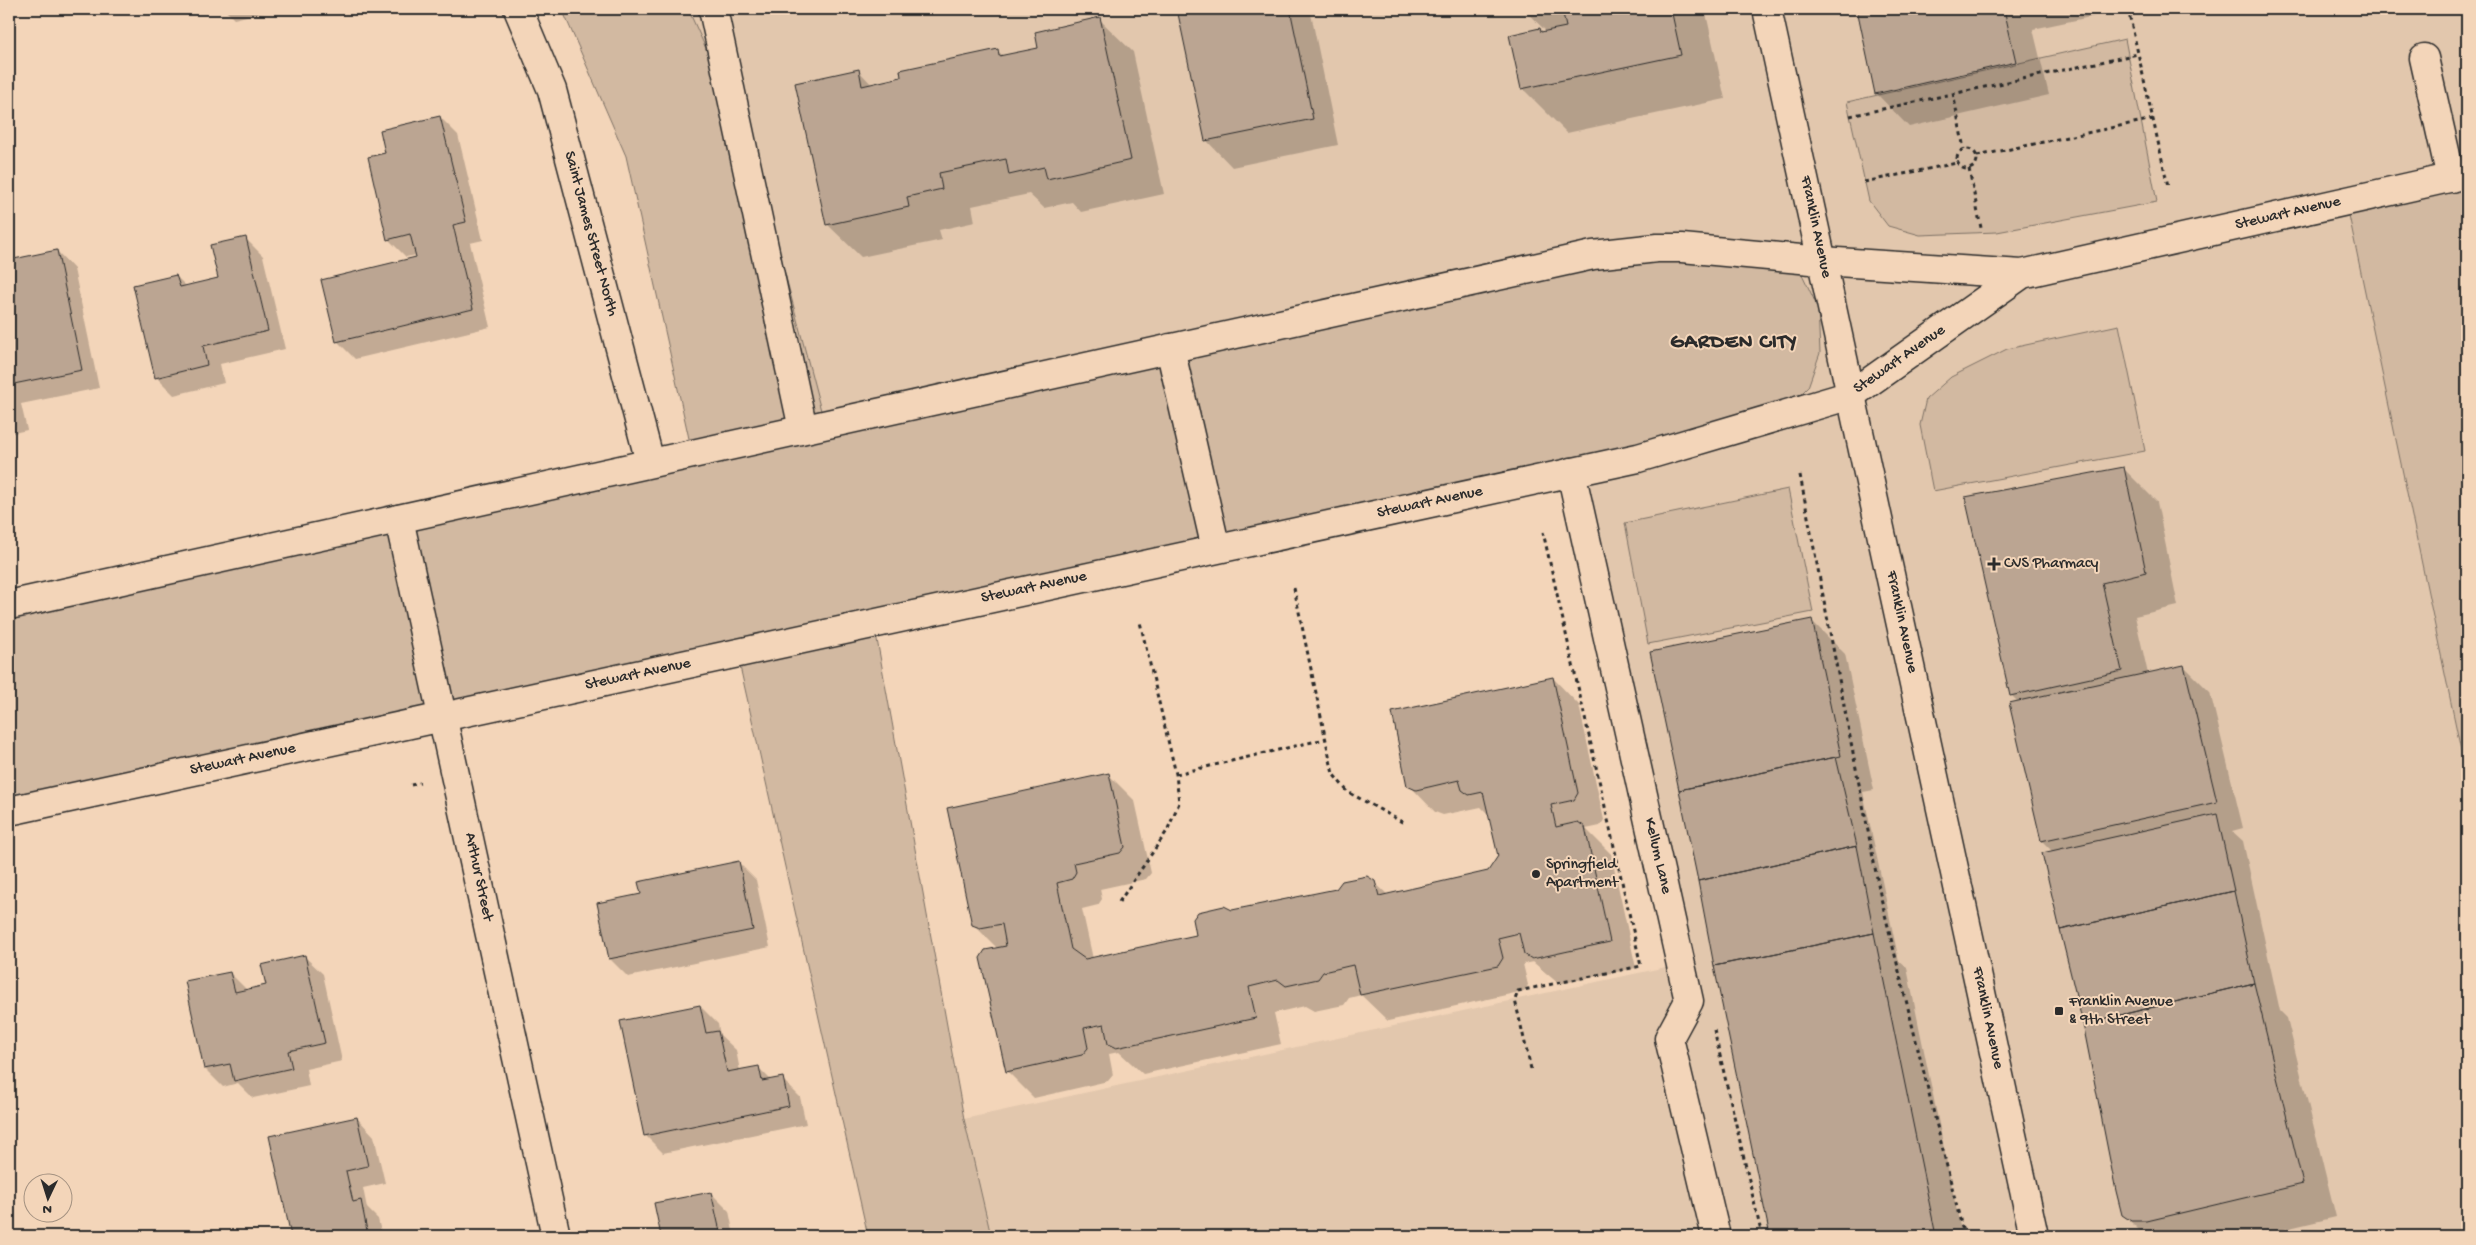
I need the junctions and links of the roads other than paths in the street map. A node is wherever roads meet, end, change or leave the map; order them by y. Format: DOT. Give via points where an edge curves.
graph roads {
  1 [pos="518,9"];
  2 [pos="713,9"];
  3 [pos="1767,9"];
  4 [pos="2424,58"];
  5 [pos="2459,176"];
  6 [pos="1822,261"];
  7 [pos="2022,274"];
  8 [pos="1170,348"];
  9 [pos="1851,395"];
  10 [pos="803,429"];
  11 [pos="650,462"];
  12 [pos="1571,472"];
  13 [pos="399,519"];
  14 [pos="1216,549"];
  15 [pos="9,605"];
  16 [pos="443,717"];
  17 [pos="9,811"];
  18 [pos="556,1236"];
  19 [pos="1716,1236"];
  20 [pos="2034,1236"];
  1 -- 11 [label="main road, Saint James Street North" via="552,90"];
  2 -- 10 [label="main road"];
  3 -- 6 [label="main road, Franklin Avenue"];
  4 -- 5 [label="main road"];
  5 -- 7 [label="main road, Stewart Avenue"];
  6 -- 7 [label="main road, Stewart Avenue"];
  6 -- 8 [label="main road, Stewart Avenue" via="1674,248 1593,254"];
  6 -- 9 [label="main road, Franklin Avenue"];
  7 -- 9 [label="main road, Stewart Avenue"];
  8 -- 10 [label="main road, Stewart Avenue"];
  8 -- 14 [label="main road"];
  9 -- 12 [label="main road, Stewart Avenue" via="1638,458"];
  9 -- 20 [label="main road, Franklin Avenue"];
  10 -- 11 [label="main road, Stewart Avenue"];
  11 -- 13 [label="main road, Stewart Avenue"];
  12 -- 14 [label="main road, Stewart Avenue"];
  12 -- 19 [label="main road, Kellum Lane" via="1689,1001 1669,1038"];
  13 -- 15 [label="main road, Stewart Avenue"];
  13 -- 16 [label="main road, Arthur Street"];
  14 -- 16 [label="main road, Stewart Avenue"];
  16 -- 17 [label="main road, Stewart Avenue"];
  16 -- 18 [label="main road, Arthur Street"];
}
